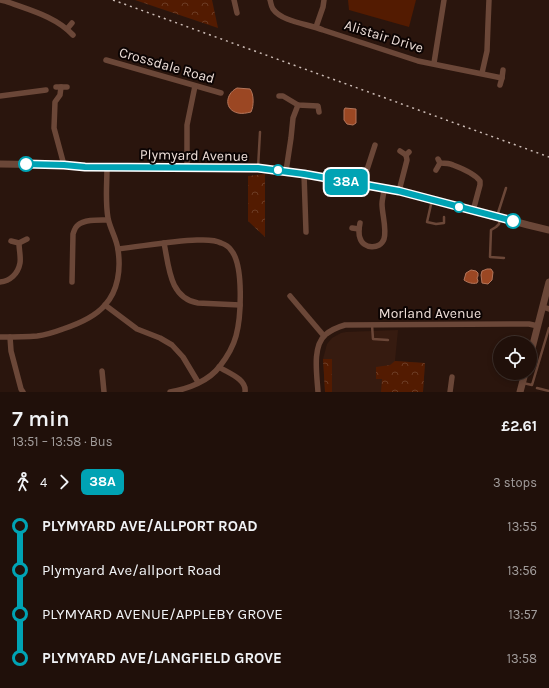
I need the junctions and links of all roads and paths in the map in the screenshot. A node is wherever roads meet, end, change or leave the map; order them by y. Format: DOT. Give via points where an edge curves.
graph roads {
  1 [pos="0,0"];
  2 [pos="234,0"];
  3 [pos="270,0"];
  4 [pos="324,0"];
  5 [pos="444,0"];
  6 [pos="489,0"];
  7 [pos="237,13"];
  8 [pos="72,23"];
  9 [pos="316,27"];
  10 [pos="67,29"];
  11 [pos="73,35"];
  12 [pos="106,60"];
  13 [pos="434,63"];
  14 [pos="503,70"];
  15 [pos="482,73"];
  16 [pos="502,78"];
  17 [pos="500,85"];
  18 [pos="195,86"];
  19 [pos="61,87"];
  20 [pos="46,90"];
  21 [pos="221,93"];
  22 [pos="282,95"];
  23 [pos="0,96"];
  24 [pos="298,105"];
  25 [pos="319,106"];
  26 [pos="260,132"];
  27 [pos="375,146"];
  28 [pos="400,151"];
  29 [pos="0,164"];
  30 [pos="64,165"];
  31 [pos="107,167"];
  32 [pos="187,167"];
  33 [pos="258,168"];
  34 [pos="436,170"];
  35 [pos="286,171"];
  36 [pos="304,174"];
  37 [pos="362,185"];
  38 [pos="506,188"];
  39 [pos="384,189"];
  40 [pos="399,191"];
  41 [pos="432,200"];
  42 [pos="473,211"];
  43 [pos="444,217"];
  44 [pos="500,218"];
  45 [pos="108,220"];
  46 [pos="360,223"];
  47 [pos="549,230"];
  48 [pos="306,232"];
  49 [pos="27,239"];
  50 [pos="11,241"];
  51 [pos="164,243"];
  52 [pos="19,244"];
  53 [pos="118,249"];
  54 [pos="504,258"];
  55 [pos="0,282"];
  56 [pos="72,282"];
  57 [pos="549,282"];
  58 [pos="290,296"];
  59 [pos="105,305"];
  60 [pos="240,305"];
  61 [pos="546,308"];
  62 [pos="372,325"];
  63 [pos="538,326"];
  64 [pos="549,328"];
  65 [pos="324,336"];
  66 [pos="535,336"];
  67 [pos="0,337"];
  68 [pos="10,337"];
  69 [pos="388,340"];
  70 [pos="219,367"];
  71 [pos="102,372"];
  72 [pos="452,377"];
  73 [pos="198,382"];
  74 [pos="523,382"];
  75 [pos="537,388"];
  76 [pos="549,391"];
  77 [pos="23,392"];
  78 [pos="104,392"];
  79 [pos="170,392"];
  80 [pos="245,392"];
  81 [pos="318,392"];
  82 [pos="450,392"];
  83 [pos="520,392"];
  1 -- 10 [label="street" via="49,18"];
  2 -- 7 [label="street"];
  3 -- 9 [label="street, Alistair Drive" via="272,8 285,18"];
  4 -- 9 [label="street"];
  5 -- 13 [label="street"];
  6 -- 15 [label="street" via="487,51"];
  8 -- 10 [label="street"];
  9 -- 13 [label="street, Alistair Drive" via="418,61"];
  10 -- 11 [label="street"];
  12 -- 18 [label="street, Crossdale Road"];
  13 -- 15 [label="street, Alistair Drive"];
  14 -- 16 [label="street"];
  15 -- 16 [label="street, Alistair Drive"];
  16 -- 17 [label="street"];
  18 -- 21 [label="street, Crossdale Road"];
  18 -- 32 [label="street" via="187,125"];
  19 -- 30 [label="street" via="60,95 55,102 54,128"];
  20 -- 23 [label="street"];
  22 -- 24 [label="street"];
  24 -- 25 [label="street"];
  24 -- 35 [label="street" via="293,118"];
  26 -- 33 [label="lane"];
  27 -- 37 [label="street"];
  28 -- 40 [label="street" via="408,153"];
  29 -- 30 [label="street, Plymyard Avenue"];
  30 -- 31 [label="street, Plymyard Avenue"];
  31 -- 32 [label="street, Plymyard Avenue"];
  31 -- 45 [label="street"];
  32 -- 33 [label="street, Plymyard Avenue"];
  33 -- 35 [label="street, Plymyard Avenue"];
  34 -- 42 [label="street" via="439,161 451,164 480,181"];
  35 -- 36 [label="street, Plymyard Avenue"];
  36 -- 37 [label="street, Plymyard Avenue"];
  36 -- 48 [label="street"];
  37 -- 39 [label="street, Plymyard Avenue"];
  38 -- 44 [label="lane" via="498,213"];
  39 -- 40 [label="street, Plymyard Avenue"];
  39 -- 46 [label="street" via="384,238 381,244 374,247 363,243 355,229"];
  40 -- 41 [label="street, Plymyard Avenue"];
  41 -- 42 [label="street, Plymyard Avenue"];
  41 -- 43 [label="lane" via="427,222 444,223"];
  42 -- 44 [label="street, Plymyard Avenue"];
  44 -- 47 [label="street, Plymyard Avenue"];
  44 -- 54 [label="lane" via="499,224 491,230 490,257"];
  45 -- 53 [label="street"];
  45 -- 56 [label="street" via="84,222 78,224 75,229 69,274"];
  49 -- 52 [label="street"];
  50 -- 52 [label="street"];
  51 -- 53 [label="street"];
  51 -- 60 [label="street" via="171,279 183,298 198,303"];
  51 -- 60 [label="street" via="210,240 220,242 231,250 238,264"];
  52 -- 55 [label="street" via="20,264 16,274 11,279"];
  53 -- 59 [label="street" via="117,282"];
  57 -- 61 [label="street"];
  58 -- 65 [label="street"];
  59 -- 68 [label="street" via="89,318 71,327 37,336"];
  59 -- 73 [label="street" via="137,329 172,345 183,357"];
  60 -- 70 [label="street" via="236,337 230,352"];
  61 -- 63 [label="street"];
  62 -- 63 [label="street, Morland Avenue"];
  62 -- 65 [label="street, Morland Avenue" via="345,325"];
  62 -- 69 [label="lane" via="373,338"];
  63 -- 66 [label="street"];
  64 -- 74 [label="lane" via="532,385"];
  65 -- 81 [label="street" via="316,355"];
  67 -- 68 [label="street"];
  68 -- 77 [label="street" via="11,351"];
  70 -- 73 [label="street"];
  70 -- 80 [label="street" via="241,380"];
  71 -- 78 [label="street"];
  72 -- 82 [label="street"];
  73 -- 79 [label="street" via="182,390"];
  74 -- 83 [label="street"];
  75 -- 76 [label="lane"];
}
